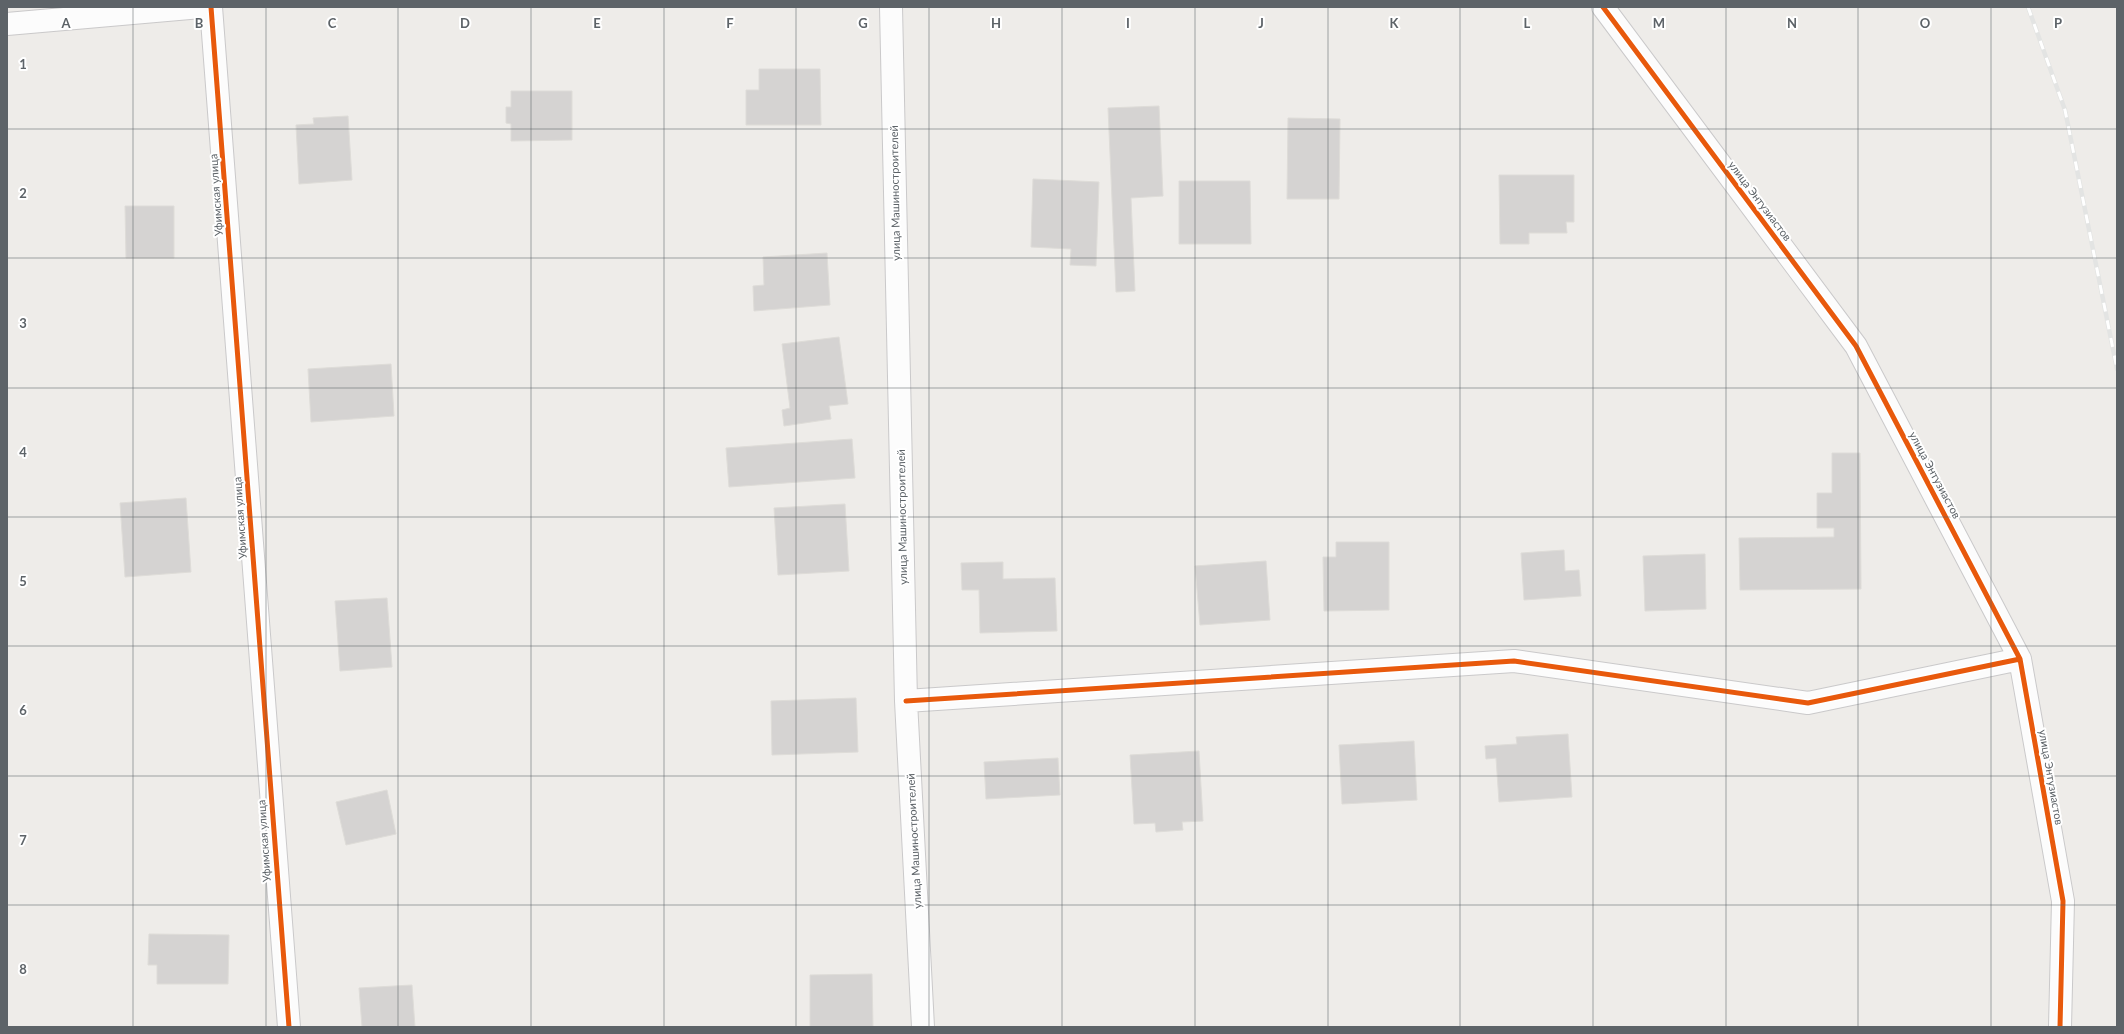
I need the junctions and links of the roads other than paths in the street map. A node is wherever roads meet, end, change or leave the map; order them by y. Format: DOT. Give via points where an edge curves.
graph roads {
  1 [pos="201,7"];
  2 [pos="211,7"];
  3 [pos="891,7"];
  4 [pos="1603,7"];
  5 [pos="7,24"];
  6 [pos="2020,659"];
  7 [pos="906,701"];
  8 [pos="289,1027"];
  9 [pos="923,1027"];
  10 [pos="2060,1027"];
  1 -- 5 [label="street"];
  2 -- 8 [label="street, Уфимская улица"];
  3 -- 7 [label="street, улица Машиностроителей"];
  4 -- 6 [label="street, улица Энтузиастов" via="1856,346"];
  6 -- 7 [label="street" via="1808,703 1514,661"];
  6 -- 10 [label="street, улица Энтузиастов" via="2063,901"];
  7 -- 9 [label="street, улица Машиностроителей"];
}
